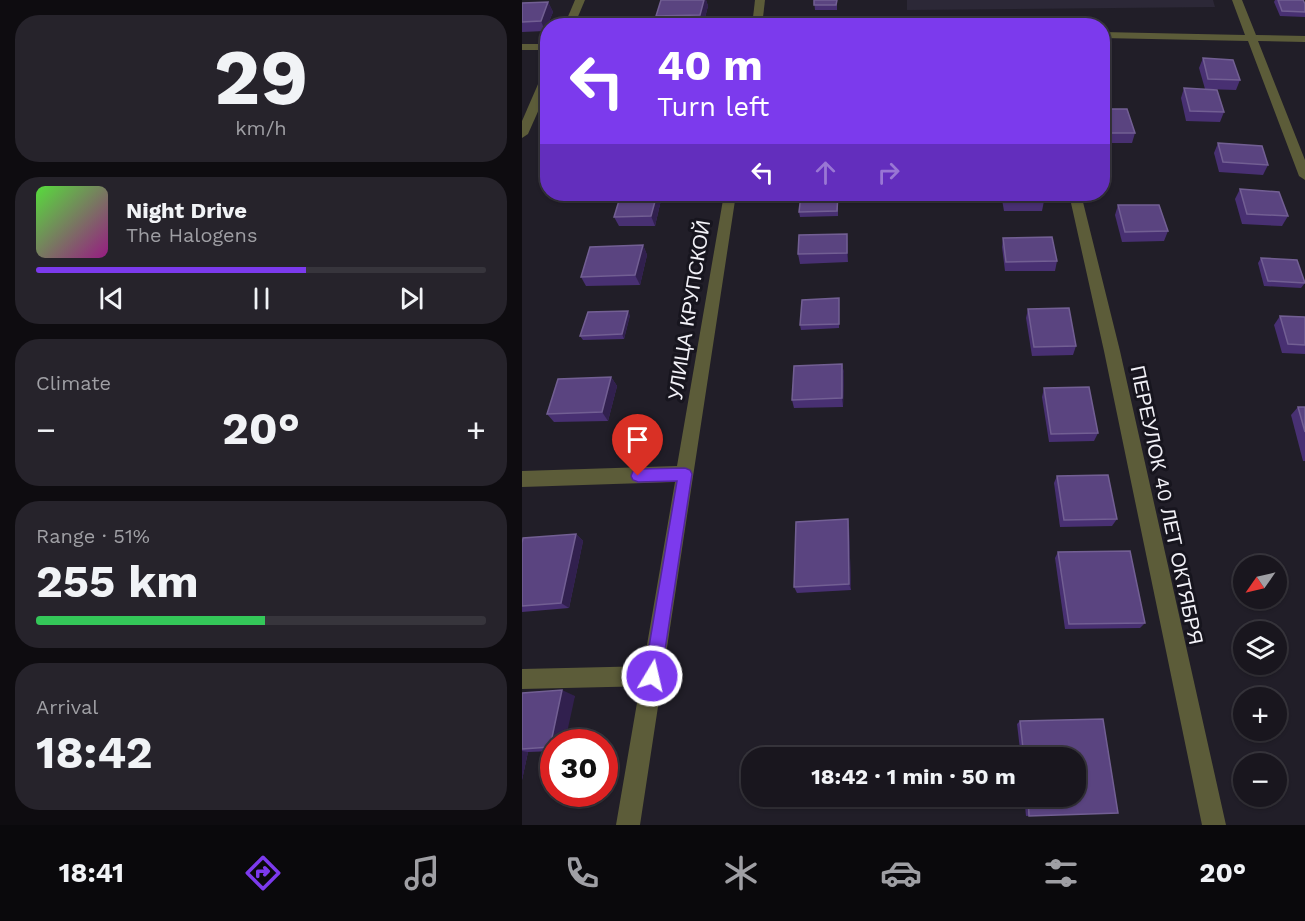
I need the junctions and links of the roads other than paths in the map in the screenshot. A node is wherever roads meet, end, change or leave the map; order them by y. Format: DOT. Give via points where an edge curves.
graph roads {
  1 [pos="580,0"];
  2 [pos="760,0"];
  3 [pos="1237,0"];
  4 [pos="572,18"];
  5 [pos="758,18"];
  6 [pos="1110,35"];
  7 [pos="1250,38"];
  8 [pos="1305,39"];
  9 [pos="522,47"];
  10 [pos="540,47"];
  11 [pos="540,93"];
  12 [pos="522,134"];
  13 [pos="1305,176"];
  14 [pos="729,201"];
  15 [pos="1077,201"];
  16 [pos="685,474"];
  17 [pos="522,479"];
  18 [pos="652,676"];
  19 [pos="522,679"];
  20 [pos="628,825"];
  21 [pos="1214,825"];
  1 -- 4 [label="street"];
  2 -- 5 [label="street"];
  3 -- 7 [label="street"];
  6 -- 7 [label="street"];
  7 -- 8 [label="street"];
  7 -- 13 [label="street"];
  9 -- 10 [label="street"];
  11 -- 12 [label="street"];
  14 -- 16 [label="street, УЛИЦА КРУПСКОЙ"];
  15 -- 21 [label="street, ПЕРЕУЛОК 40 ЛЕТ ОКТЯБРЯ"];
  16 -- 17 [label="street"];
  16 -- 18 [label="street, УЛИЦА КРУПСКОЙ"];
  18 -- 19 [label="street"];
  18 -- 20 [label="street, УЛИЦА КРУПСКОЙ"];
}
